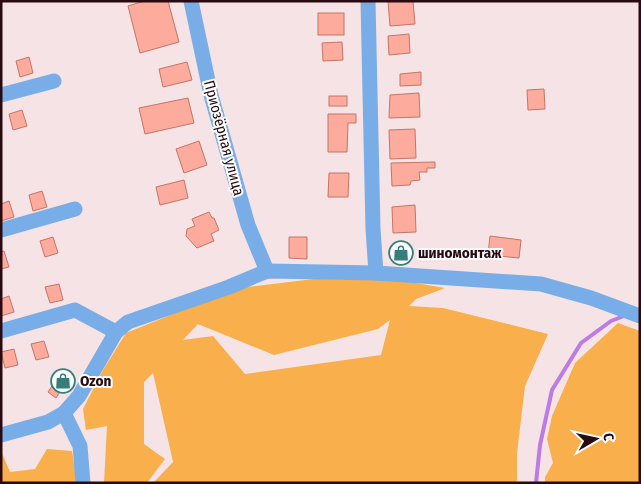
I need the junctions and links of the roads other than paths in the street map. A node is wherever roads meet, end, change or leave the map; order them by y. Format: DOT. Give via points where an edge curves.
graph roads {
  1 [pos="191,1"];
  2 [pos="368,1"];
  3 [pos="54,81"];
  4 [pos="1,95"];
  5 [pos="75,209"];
  6 [pos="1,230"];
  7 [pos="267,271"];
  8 [pos="376,273"];
  9 [pos="640,316"];
  10 [pos="1,331"];
  11 [pos="116,332"];
  12 [pos="64,413"];
  13 [pos="1,434"];
  14 [pos="83,483"];
  1 -- 7 [label="street, Приозёрная улица" via="212,95 248,225"];
  2 -- 8 [label="street"];
  3 -- 4 [label="street"];
  5 -- 6 [label="street"];
  7 -- 8 [label="street"];
  7 -- 11 [label="street" via="128,322"];
  8 -- 9 [label="street" via="541,284"];
  10 -- 11 [label="street" via="75,310"];
  11 -- 12 [label="street" via="79,396"];
  12 -- 13 [label="street" via="48,422"];
  12 -- 14 [label="street" via="80,446"];
}
